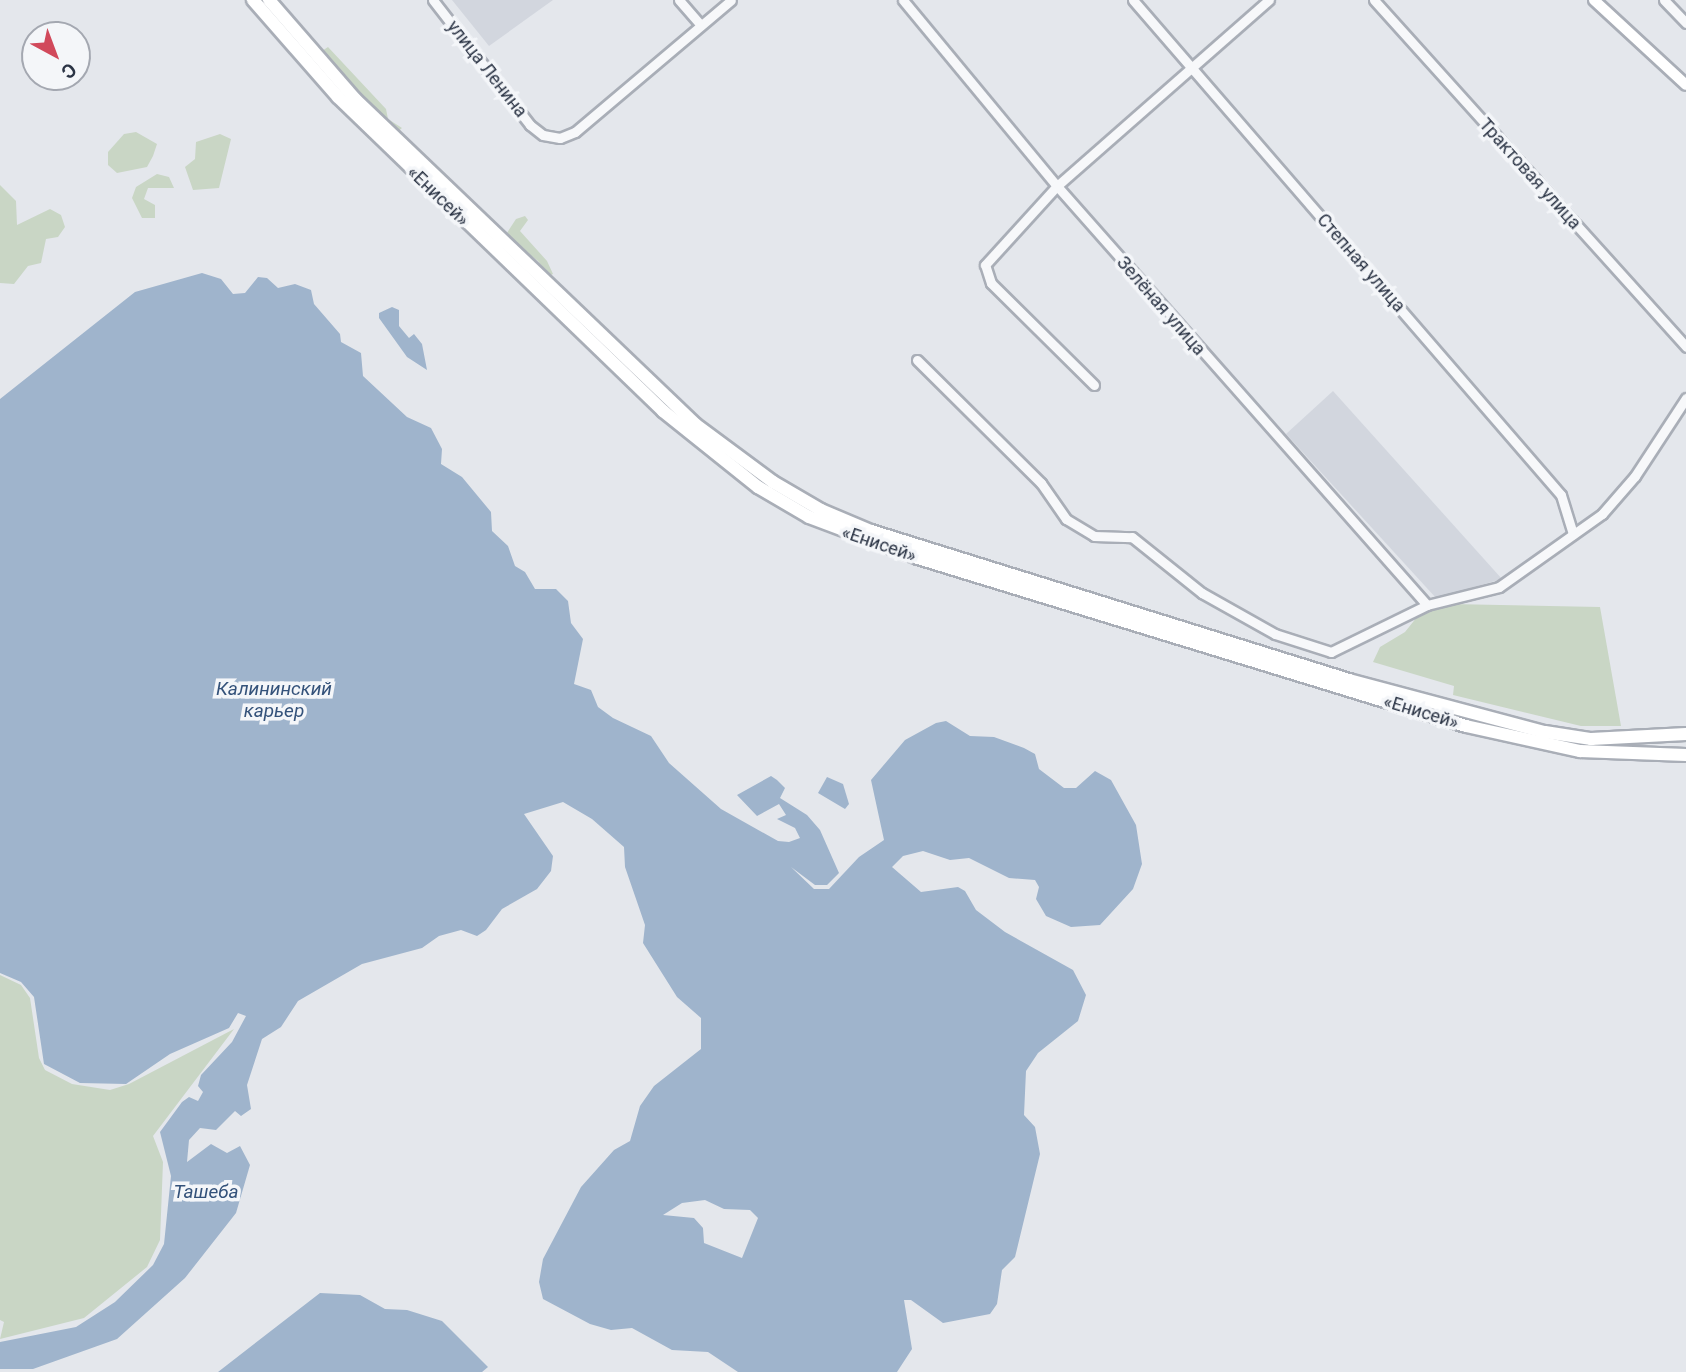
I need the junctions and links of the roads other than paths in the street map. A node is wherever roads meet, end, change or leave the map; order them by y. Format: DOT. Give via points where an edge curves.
graph roads {
  1 [pos="253,0"];
  2 [pos="269,0"];
  3 [pos="433,0"];
  4 [pos="679,0"];
  5 [pos="731,0"];
  6 [pos="902,0"];
  7 [pos="1133,0"];
  8 [pos="1269,0"];
  9 [pos="1374,0"];
  10 [pos="1594,0"];
  11 [pos="1664,0"];
  12 [pos="1686,23"];
  13 [pos="701,25"];
  14 [pos="1194,70"];
  15 [pos="1686,85"];
  16 [pos="1057,186"];
  17 [pos="1686,347"];
  18 [pos="917,360"];
  19 [pos="1094,385"];
  20 [pos="1686,398"];
  21 [pos="1573,534"];
  22 [pos="1427,605"];
  23 [pos="1686,734"];
  24 [pos="1686,755"];
  1 -- 24 [label="highway, «Енисей»" via="338,97 663,411 758,487 809,517 918,558 1466,726 1580,751"];
  2 -- 23 [label="highway, «Енисей»" via="355,99 695,424 773,482 821,510 872,531 1349,680 1545,732 1591,739"];
  3 -- 13 [label="street, улица Ленина" via="543,135 560,138 575,132"];
  4 -- 13 [label="street"];
  5 -- 13 [label="street"];
  6 -- 16 [label="street, Зелёная улица"];
  7 -- 14 [label="street, Степная улица"];
  8 -- 14 [label="street"];
  9 -- 17 [label="street, Трактовая улица"];
  10 -- 15 [label="main road"];
  11 -- 12 [label="street"];
  14 -- 16 [label="street"];
  14 -- 21 [label="street, Степная улица" via="1561,495"];
  16 -- 19 [label="street" via="985,265 991,283"];
  16 -- 22 [label="street, Зелёная улица"];
  18 -- 22 [label="street" via="1041,483 1066,519 1094,536 1132,537 1202,593 1275,635 1331,652"];
  20 -- 21 [label="street" via="1616,500"];
  21 -- 22 [label="street" via="1499,587"];
}
